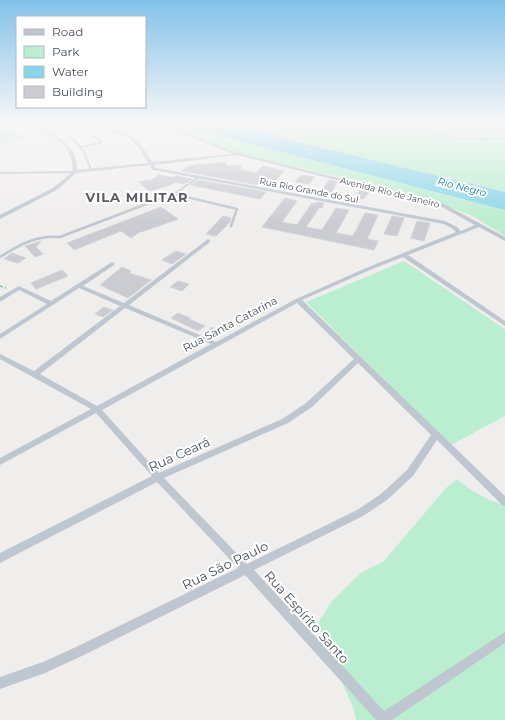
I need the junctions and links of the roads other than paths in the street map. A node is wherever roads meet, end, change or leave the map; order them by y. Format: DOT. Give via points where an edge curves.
graph roads {
  1 [pos="72,156"];
  2 [pos="88,156"];
  3 [pos="146,156"];
  4 [pos="223,156"];
  5 [pos="243,156"];
  6 [pos="175,161"];
  7 [pos="150,164"];
  8 [pos="91,170"];
  9 [pos="75,172"];
  10 [pos="0,173"];
  11 [pos="180,174"];
  12 [pos="199,177"];
  13 [pos="174,194"];
  14 [pos="0,213"];
  15 [pos="8,213"];
  16 [pos="0,217"];
  17 [pos="480,225"];
  18 [pos="231,226"];
  19 [pos="460,233"];
  20 [pos="505,239"];
  21 [pos="208,241"];
  22 [pos="404,256"];
  23 [pos="0,257"];
  24 [pos="112,264"];
  25 [pos="78,286"];
  26 [pos="0,300"];
  27 [pos="298,300"];
  28 [pos="51,303"];
  29 [pos="124,306"];
  30 [pos="503,321"];
  31 [pos="0,337"];
  32 [pos="216,344"];
  33 [pos="0,356"];
  34 [pos="358,358"];
  35 [pos="34,375"];
  36 [pos="97,409"];
  37 [pos="436,435"];
  38 [pos="0,462"];
  39 [pos="158,477"];
  40 [pos="505,502"];
  41 [pos="0,558"];
  42 [pos="246,569"];
  43 [pos="505,637"];
  44 [pos="0,683"];
  45 [pos="382,720"];
  1 -- 9 [label="street"];
  2 -- 8 [label="lane"];
  3 -- 7 [label="street"];
  4 -- 6 [label="street"];
  5 -- 17 [label="street, Avenida Rio de Janeiro" via="436,203"];
  6 -- 7 [label="street"];
  6 -- 11 [label="street"];
  7 -- 8 [label="street"];
  7 -- 11 [label="street, Rua Rio Grande do Sul" via="154,169"];
  8 -- 9 [label="street"];
  9 -- 10 [label="street"];
  9 -- 15 [label="street" via="55,189"];
  11 -- 12 [label="street, Rua Rio Grande do Sul"];
  12 -- 13 [label="lane"];
  12 -- 19 [label="street, Rua Rio Grande do Sul" via="445,223"];
  13 -- 18 [label="lane" via="237,209"];
  13 -- 23 [label="lane" via="60,237 51,235 34,238"];
  14 -- 15 [label="street"];
  15 -- 16 [label="street"];
  17 -- 19 [label="street, Rua Santa Catarina"];
  17 -- 20 [label="street, Avenida Rio de Janeiro"];
  19 -- 22 [label="street, Rua Santa Catarina"];
  21 -- 29 [label="street"];
  22 -- 27 [label="street, Rua Santa Catarina"];
  22 -- 30 [label="street"];
  24 -- 25 [label="street"];
  25 -- 28 [label="street"];
  25 -- 29 [label="street"];
  26 -- 28 [label="street" via="19,288"];
  27 -- 32 [label="street, Rua Santa Catarina"];
  27 -- 34 [label="street"];
  28 -- 31 [label="street"];
  29 -- 32 [label="street"];
  29 -- 35 [label="street"];
  32 -- 36 [label="street, Rua Santa Catarina"];
  33 -- 35 [label="street, Rua Espírito Santo"];
  34 -- 37 [label="street"];
  34 -- 39 [label="street, Rua Ceará" via="309,405 285,421"];
  35 -- 36 [label="street, Rua Espírito Santo"];
  36 -- 38 [label="street, Rua Santa Catarina"];
  36 -- 39 [label="street, Rua Espírito Santo"];
  37 -- 40 [label="street"];
  37 -- 42 [label="street, Rua São Paulo" via="410,473 372,506"];
  39 -- 41 [label="street, Rua Ceará"];
  39 -- 42 [label="street, Rua Espírito Santo"];
  42 -- 44 [label="street, Rua São Paulo" via="80,651"];
  42 -- 45 [label="street, Rua Espírito Santo"];
  43 -- 45 [label="street"];
}
